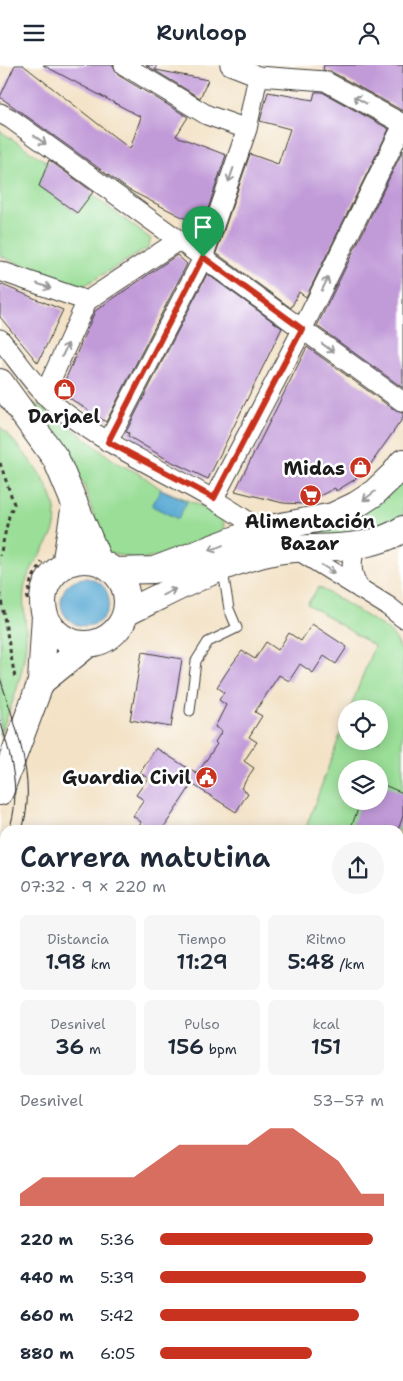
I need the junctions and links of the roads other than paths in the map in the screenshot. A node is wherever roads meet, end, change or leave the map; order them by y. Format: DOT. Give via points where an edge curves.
graph roads {
  1 [pos="124,65"];
  2 [pos="230,65"];
  3 [pos="258,76"];
  4 [pos="0,113"];
  5 [pos="403,125"];
  6 [pos="247,129"];
  7 [pos="179,240"];
  8 [pos="203,257"];
  9 [pos="0,271"];
  10 [pos="87,301"];
  11 [pos="302,329"];
  12 [pos="0,339"];
  13 [pos="0,382"];
  14 [pos="44,395"];
  15 [pos="403,403"];
  16 [pos="0,405"];
  17 [pos="108,442"];
  18 [pos="56,459"];
  19 [pos="403,462"];
  20 [pos="214,498"];
  21 [pos="75,504"];
  22 [pos="403,529"];
  23 [pos="260,530"];
  24 [pos="356,546"];
  25 [pos="296,549"];
  26 [pos="55,561"];
  27 [pos="107,567"];
  28 [pos="222,568"];
  29 [pos="360,589"];
  30 [pos="36,613"];
  31 [pos="126,613"];
  32 [pos="403,619"];
  33 [pos="88,644"];
  34 [pos="41,682"];
  35 [pos="190,711"];
  36 [pos="0,792"];
  1 -- 6 [label="street" via="207,115"];
  2 -- 3 [label="street"];
  5 -- 3 [label="street, one-way" via="325,81"];
  3 -- 6 [label="street"];
  4 -- 7 [label="street, one-way"];
  11 -- 5 [label="street, one-way"];
  6 -- 8 [label="street, one-way"];
  7 -- 8 [label="street"];
  7 -- 10 [label="street"];
  8 -- 11 [label="street"];
  8 -- 17 [label="street"];
  9 -- 10 [label="street, one-way"];
  14 -- 10 [label="street, one-way"];
  11 -- 15 [label="street, one-way"];
  11 -- 20 [label="street"];
  12 -- 14 [label="street"];
  13 -- 18 [label="street"];
  14 -- 17 [label="street"];
  16 -- 18 [label="street"];
  17 -- 20 [label="street"];
  18 -- 21 [label="street"];
  19 -- 23 [label="street, one-way" via="373,493 333,516"];
  20 -- 23 [label="street"];
  21 -- 26 [label="street"];
  21 -- 27 [label="street"];
  22 -- 24 [label="street"];
  23 -- 27 [label="street, one-way" via="154,570"];
  24 -- 25 [label="street"];
  24 -- 29 [label="street" via="351,568"];
  25 -- 28 [label="street" via="277,551"];
  25 -- 29 [label="street, one-way"];
  26 -- 27 [label="street" via="88,560"];
  26 -- 30 [label="street" via="56,572 44,589 43,601"];
  27 -- 31 [label="street" via="123,584 127,598"];
  31 -- 28 [label="street, one-way"];
  28 -- 35 [label="lane" via="237,628 208,642 196,661"];
  29 -- 32 [label="street"];
  30 -- 33 [label="street" via="63,638"];
  30 -- 34 [label="street"];
  31 -- 33 [label="street" via="111,635"];
  33 -- 34 [label="street"];
  34 -- 36 [label="street"];
}
